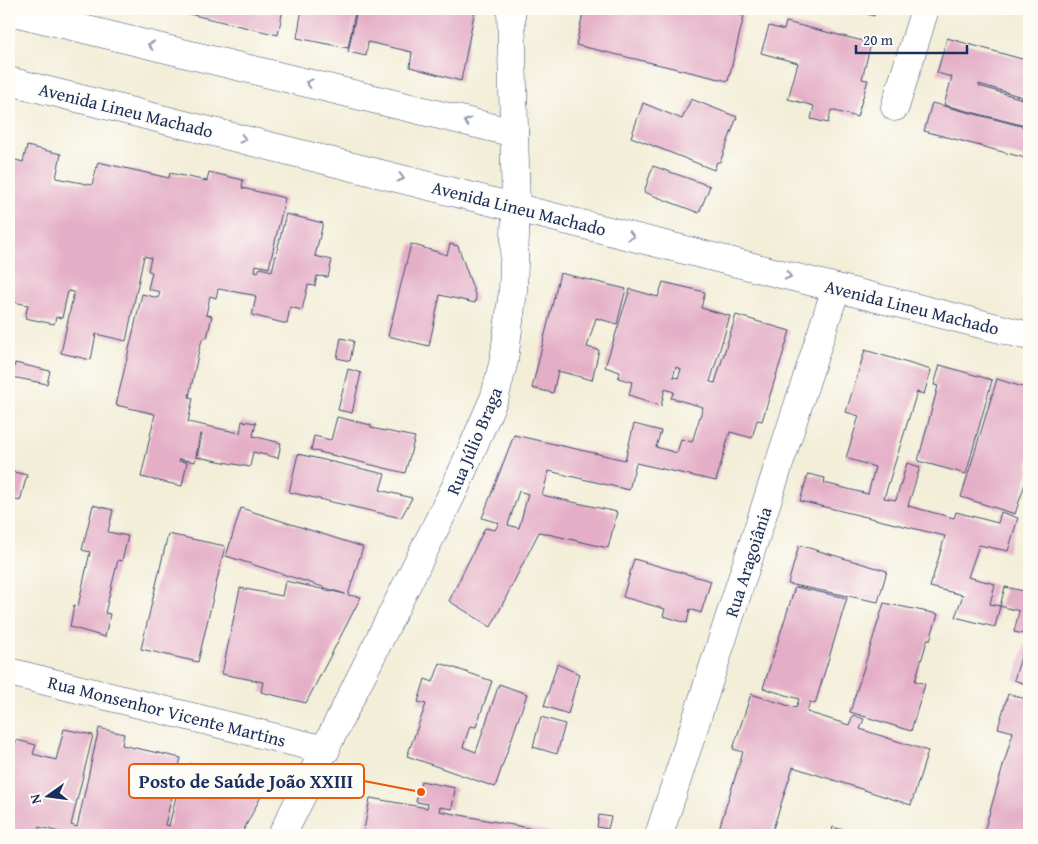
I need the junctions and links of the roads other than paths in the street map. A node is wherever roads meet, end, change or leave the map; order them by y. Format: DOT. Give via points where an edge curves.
graph roads {
  1 [pos="512,9"];
  2 [pos="925,9"];
  3 [pos="9,11"];
  4 [pos="9,81"];
  5 [pos="896,107"];
  6 [pos="514,133"];
  7 [pos="516,207"];
  8 [pos="836,288"];
  9 [pos="1029,336"];
  10 [pos="9,672"];
  11 [pos="326,750"];
  12 [pos="282,835"];
  13 [pos="659,835"];
  1 -- 6 [label="street, Rua Júlio Braga"];
  2 -- 5 [label="street"];
  6 -- 3 [label="street, one-way"];
  4 -- 7 [label="street, Avenida Lineu Machado, one-way"];
  6 -- 7 [label="street, Rua Júlio Braga"];
  7 -- 8 [label="street, Avenida Lineu Machado, one-way"];
  7 -- 11 [label="street, Rua Júlio Braga" via="512,291 504,360 495,396 455,488"];
  8 -- 9 [label="street, Avenida Lineu Machado"];
  8 -- 13 [label="street, Rua Aragoiânia"];
  10 -- 11 [label="street, Rua Monsenhor Vicente Martins"];
  11 -- 12 [label="street, Rua Júlio Braga"];
}
